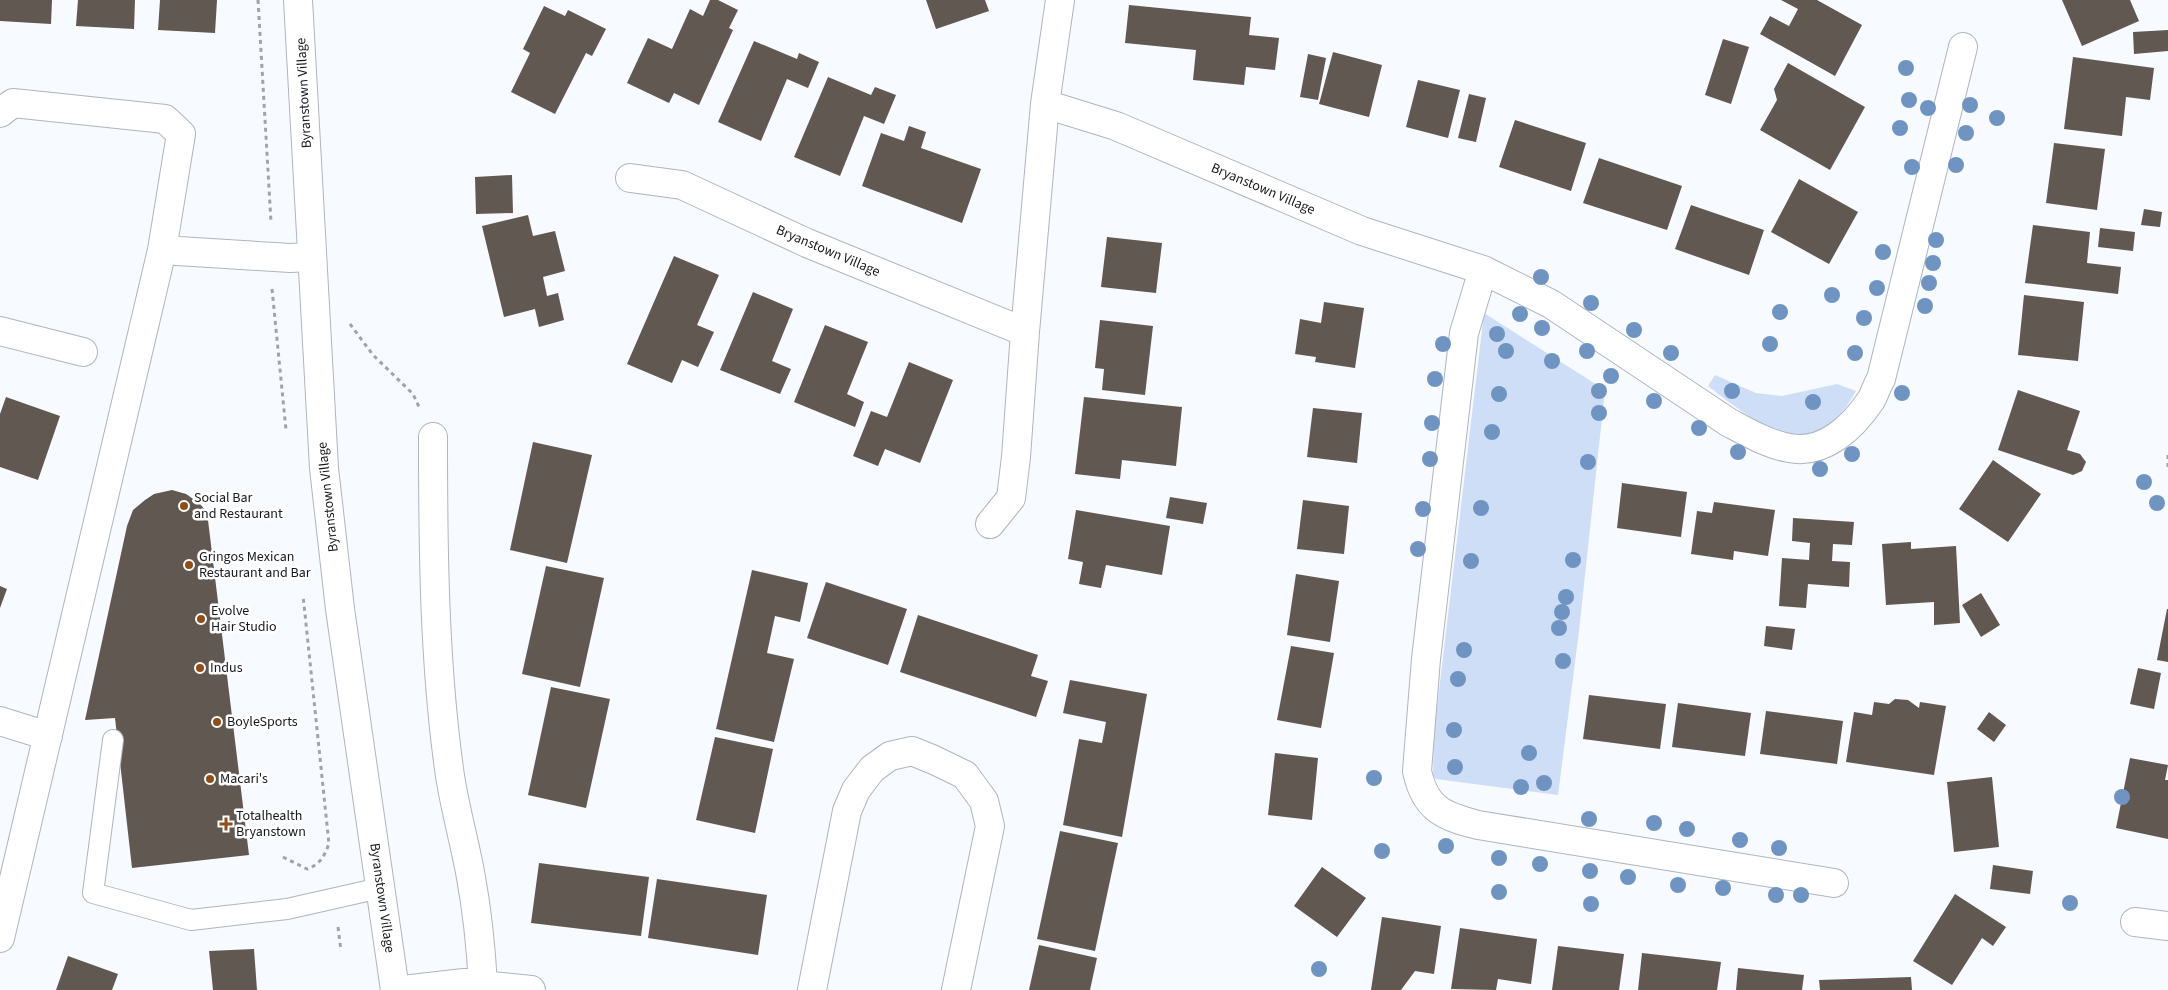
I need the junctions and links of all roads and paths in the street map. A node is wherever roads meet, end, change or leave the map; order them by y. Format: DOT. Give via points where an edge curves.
graph roads {
  1 [pos="258,0"];
  2 [pos="298,0"];
  3 [pos="1060,0"];
  4 [pos="1963,47"];
  5 [pos="1045,104"];
  6 [pos="0,113"];
  7 [pos="630,178"];
  8 [pos="271,222"];
  9 [pos="162,250"];
  10 [pos="311,257"];
  11 [pos="1483,270"];
  12 [pos="272,280"];
  13 [pos="315,319"];
  14 [pos="0,331"];
  15 [pos="1025,332"];
  16 [pos="84,352"];
  17 [pos="287,437"];
  18 [pos="433,437"];
  19 [pos="2168,455"];
  20 [pos="2168,470"];
  21 [pos="990,524"];
  22 [pos="302,594"];
  23 [pos="0,721"];
  24 [pos="48,736"];
  25 [pos="114,740"];
  26 [pos="283,857"];
  27 [pos="1834,883"];
  28 [pos="380,888"];
  29 [pos="2135,922"];
  30 [pos="2168,926"];
  31 [pos="0,938"];
  32 [pos="483,985"];
  33 [pos="395,990"];
  34 [pos="403,990"];
  35 [pos="531,990"];
  36 [pos="812,990"];
  37 [pos="956,990"];
  1 -- 8 [label="path"];
  2 -- 10 [label="street, Byranstown Village"];
  3 -- 5 [label="street"];
  4 -- 11 [label="street, Bryanstown Village" via="1881,378 1872,399 1858,416 1827,443 1808,449 1788,448 1757,437 1728,422 1551,304"];
  5 -- 11 [label="street, Bryanstown Village" via="1116,126 1362,231"];
  5 -- 15 [label="street"];
  6 -- 9 [label="street" via="13,103 165,118 181,134"];
  7 -- 15 [label="street, Bryanstown Village" via="682,185 807,243"];
  9 -- 10 [label="street"];
  9 -- 24 [label="street"];
  10 -- 13 [label="street, Byranstown Village"];
  11 -- 27 [label="street" via="1464,333 1426,659 1417,771 1427,798 1450,818 1478,825"];
  12 -- 17 [label="path"];
  13 -- 18 [label="path" via="344,317 373,355 413,394"];
  13 -- 28 [label="street, Byranstown Village" via="324,468 340,609"];
  14 -- 16 [label="street"];
  15 -- 21 [label="street" via="1011,498"];
  18 -- 32 [label="street" via="439,660 450,777 471,874"];
  19 -- 20 [label="path"];
  22 -- 26 [label="path" via="328,844 323,858 316,866 307,869"];
  23 -- 24 [label="street"];
  24 -- 31 [label="street"];
  25 -- 28 [label="lane" via="93,893 191,920 287,909"];
  28 -- 33 [label="street, Byranstown Village"];
  29 -- 30 [label="street"];
  32 -- 34 [label="street" via="464,983"];
  32 -- 35 [label="street"];
  36 -- 37 [label="street" via="848,811 856,790 878,764 890,756 912,751 964,775 984,802 990,826"];
}
